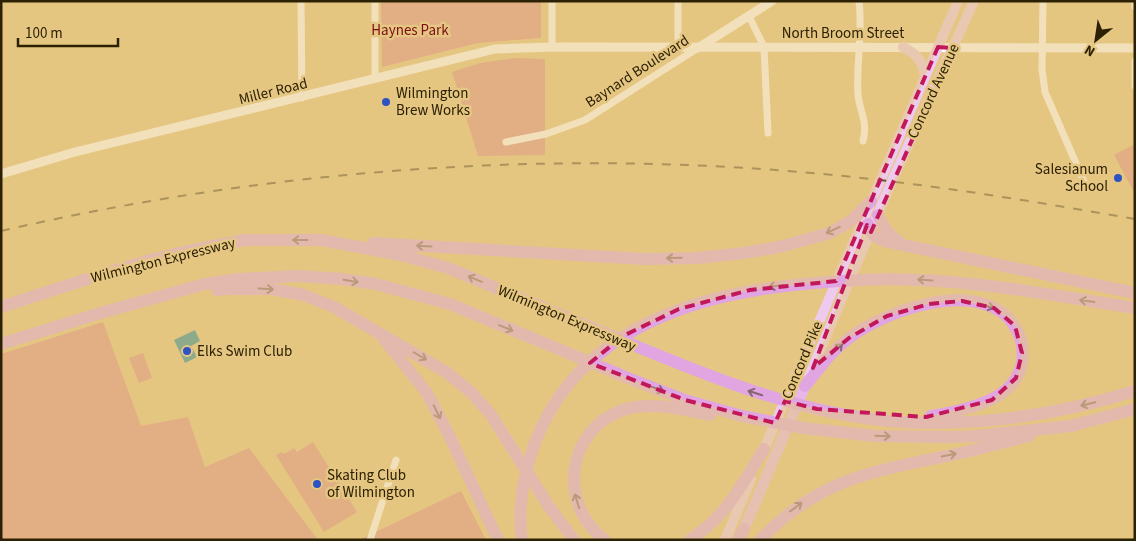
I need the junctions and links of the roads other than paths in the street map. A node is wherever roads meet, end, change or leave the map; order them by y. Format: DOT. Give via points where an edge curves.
graph roads {
  1 [pos="301,1"];
  2 [pos="375,1"];
  3 [pos="552,1"];
  4 [pos="678,1"];
  5 [pos="772,1"];
  6 [pos="859,1"];
  7 [pos="958,1"];
  8 [pos="974,1"];
  9 [pos="1043,1"];
  10 [pos="1135,1"];
  11 [pos="1135,7"];
  12 [pos="749,16"];
  13 [pos="903,46"];
  14 [pos="552,47"];
  15 [pos="764,47"];
  16 [pos="861,47"];
  17 [pos="938,47"];
  18 [pos="678,48"];
  19 [pos="698,48"];
  20 [pos="953,48"];
  21 [pos="1042,48"];
  22 [pos="1135,48"];
  23 [pos="1135,61"];
  24 [pos="925,77"];
  25 [pos="375,80"];
  26 [pos="1134,86"];
  27 [pos="302,98"];
  28 [pos="768,133"];
  29 [pos="863,141"];
  30 [pos="506,142"];
  31 [pos="1,174"];
  32 [pos="880,180"];
  33 [pos="892,181"];
  34 [pos="1085,184"];
  35 [pos="871,201"];
  36 [pos="878,215"];
  37 [pos="869,228"];
  38 [pos="321,240"];
  39 [pos="919,248"];
  40 [pos="1135,293"];
  41 [pos="1,307"];
  42 [pos="1135,308"];
  43 [pos="98,314"];
  44 [pos="378,331"];
  45 [pos="1,344"];
  46 [pos="799,384"];
  47 [pos="1135,391"];
  48 [pos="817,409"];
  49 [pos="1135,409"];
  50 [pos="1070,426"];
  51 [pos="851,433"];
  52 [pos="764,449"];
  53 [pos="396,460"];
  54 [pos="741,536"];
  55 [pos="370,540"];
  56 [pos="498,540"];
  57 [pos="522,540"];
  58 [pos="574,540"];
  59 [pos="605,540"];
  60 [pos="690,540"];
  61 [pos="725,540"];
  62 [pos="760,540"];
  1 -- 27 [label="street"];
  2 -- 25 [label="street"];
  3 -- 14 [label="street"];
  4 -- 18 [label="street"];
  5 -- 12 [label="street, Baynard Boulevard"];
  6 -- 16 [label="street"];
  7 -- 17 [label="main road, Concord Avenue"];
  8 -- 20 [label="main road, Concord Avenue"];
  9 -- 21 [label="street"];
  10 -- 11 [label="street"];
  12 -- 15 [label="street"];
  12 -- 19 [label="street, Baynard Boulevard"];
  13 -- 16 [label="street, North Broom Street"];
  13 -- 17 [label="street, North Broom Street"];
  13 -- 24 [label="main road" via="920,58"];
  14 -- 18 [label="street, North Broom Street"];
  14 -- 25 [label="street, Miller Road" via="486,50"];
  15 -- 16 [label="street, North Broom Street"];
  15 -- 19 [label="street, North Broom Street"];
  15 -- 28 [label="street"];
  16 -- 29 [label="street" via="858,97 866,129"];
  17 -- 20 [label="street, North Broom Street"];
  17 -- 24 [label="main road, Concord Avenue"];
  17 -- 37 [label="main road" via="940,62"];
  18 -- 19 [label="street, North Broom Street"];
  19 -- 30 [label="street, Baynard Boulevard" via="585,120 546,134"];
  20 -- 21 [label="street, North Broom Street"];
  20 -- 33 [label="main road, Concord Avenue"];
  21 -- 22 [label="street, North Broom Street"];
  21 -- 34 [label="street" via="1045,92"];
  23 -- 26 [label="street"];
  24 -- 32 [label="main road, Concord Avenue"];
  25 -- 27 [label="street, Miller Road"];
  27 -- 31 [label="street, Miller Road" via="75,152"];
  32 -- 35 [label="main road, Concord Pike"];
  33 -- 36 [label="main road, Concord Pike"];
  35 -- 38 [label="highway, one-way" via="851,221 830,232 779,247 697,258 644,259"];
  35 -- 46 [label="main road, Concord Pike"];
  36 -- 37 [label="main road, Concord Pike"];
  36 -- 39 [label="highway" via="894,239"];
  37 -- 39 [label="highway" via="874,236 884,241"];
  37 -- 46 [label="main road, Concord Pike" via="840,304"];
  38 -- 41 [label="highway, Wilmington Expressway, one-way" via="244,240 193,250"];
  48 -- 38 [label="highway, Wilmington Expressway, one-way" via="711,377 448,268 401,255"];
  39 -- 40 [label="highway"];
  42 -- 57 [label="highway, one-way" via="968,284 860,280 773,287 726,295 679,309 623,336 574,378 555,403 544,421 529,460 521,517"];
  43 -- 44 [label="highway, one-way" via="124,312 196,293 271,289 304,295"];
  43 -- 45 [label="highway"];
  43 -- 51 [label="highway, one-way" via="205,284 238,279 298,276 376,284 450,304 685,400 766,421"];
  44 -- 56 [label="highway, one-way" via="428,393"];
  44 -- 58 [label="highway, one-way" via="446,372 470,392 491,415"];
  46 -- 48 [label="highway, one-way" via="849,338 887,316 916,306 943,301 986,305 1001,311 1018,334 1022,353 1016,378 1010,386 980,406 926,417"];
  46 -- 52 [label="main road, Concord Pike"];
  46 -- 54 [label="highway, Concord Pike" via="777,453"];
  47 -- 48 [label="highway, Wilmington Expressway, one-way" via="1059,410 974,421 893,421"];
  49 -- 50 [label="highway"];
  51 -- 50 [label="highway, one-way" via="950,437"];
  62 -- 50 [label="highway, one-way" via="802,503 845,480"];
  59 -- 51 [label="highway, one-way" via="583,515 576,499 574,476 585,440 604,420 618,412 659,406 766,427"];
  52 -- 60 [label="highway" via="729,505"];
  52 -- 61 [label="main road, Concord Pike"];
  53 -- 55 [label="street"];
}
